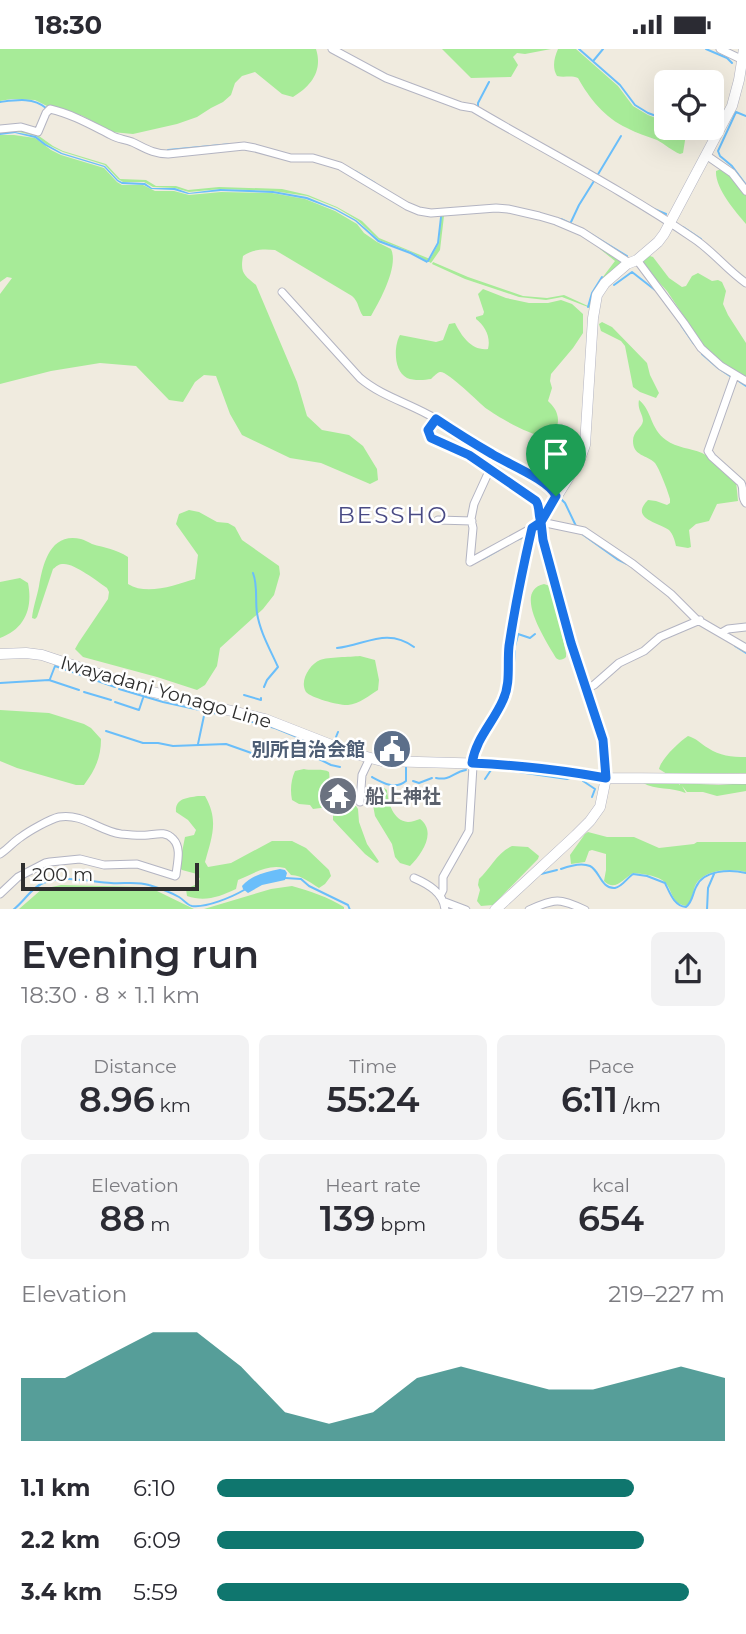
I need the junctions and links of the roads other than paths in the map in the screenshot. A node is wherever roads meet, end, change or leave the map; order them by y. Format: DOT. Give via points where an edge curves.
graph roads {
  1 [pos="332,49"];
  2 [pos="720,49"];
  3 [pos="744,57"];
  4 [pos="0,129"];
  5 [pos="706,155"];
  6 [pos="746,191"];
  7 [pos="670,223"];
  8 [pos="632,262"];
  9 [pos="746,283"];
  10 [pos="282,292"];
  11 [pos="736,375"];
  12 [pos="746,381"];
  13 [pos="436,419"];
  14 [pos="490,469"];
  15 [pos="556,496"];
  16 [pos="746,503"];
  17 [pos="438,520"];
  18 [pos="472,521"];
  19 [pos="537,525"];
  20 [pos="700,620"];
  21 [pos="746,627"];
  22 [pos="721,633"];
  23 [pos="746,648"];
  24 [pos="0,653"];
  25 [pos="586,688"];
  26 [pos="370,758"];
  27 [pos="472,763"];
  28 [pos="606,778"];
  29 [pos="746,779"];
  30 [pos="360,803"];
  31 [pos="0,854"];
  32 [pos="414,877"];
  33 [pos="0,894"];
  34 [pos="443,902"];
  35 [pos="466,909"];
  36 [pos="495,909"];
  37 [pos="530,909"];
  38 [pos="585,909"];
  1 -- 7 [label="street" via="386,78 473,108"];
  2 -- 3 [label="street"];
  3 -- 5 [label="street" via="732,106"];
  4 -- 8 [label="street" via="21,127 38,132 52,110 156,153 244,146 291,158 313,158 340,166 419,211 504,209 556,221"];
  5 -- 6 [label="street" via="727,169"];
  5 -- 7 [label="street"];
  7 -- 8 [label="street" via="658,242"];
  7 -- 9 [label="street"];
  8 -- 11 [label="street" via="677,312 701,348"];
  8 -- 15 [label="street" via="597,295 585,445"];
  10 -- 13 [label="street" via="360,378"];
  11 -- 12 [label="street"];
  11 -- 16 [label="street" via="708,451 741,483"];
  13 -- 14 [label="street" via="428,430 431,438"];
  13 -- 15 [label="street" via="544,483"];
  14 -- 18 [label="street" via="474,504"];
  14 -- 19 [label="street" via="537,502"];
  15 -- 19 [label="street"];
  17 -- 18 [label="street"];
  18 -- 19 [label="street" via="470,563"];
  19 -- 20 [label="street" via="583,531 633,564"];
  19 -- 25 [label="street"];
  19 -- 27 [label="street" via="519,590 507,687 474,750"];
  20 -- 22 [label="street"];
  20 -- 25 [label="street" via="660,637"];
  21 -- 22 [label="street"];
  22 -- 23 [label="street"];
  24 -- 26 [label="street, Iwayadani Yonago Line" via="42,655 153,692 265,719"];
  25 -- 28 [label="street" via="603,740"];
  26 -- 27 [label="street, Iwayadani Yonago Line"];
  26 -- 30 [label="street" via="362,775"];
  27 -- 28 [label="street, Iwayadani Yonago Line"];
  27 -- 34 [label="street" via="470,831 443,877"];
  28 -- 29 [label="street, Iwayadani Yonago Line"];
  28 -- 36 [label="street" via="600,807 590,821"];
  31 -- 33 [label="street" via="24,834 64,817 90,821 120,834 161,833 179,847 175,876 136,864 104,865 80,859 45,863 18,877"];
  32 -- 34 [label="street"];
  34 -- 35 [label="street"];
  37 -- 38 [label="street" via="554,900"];
}
